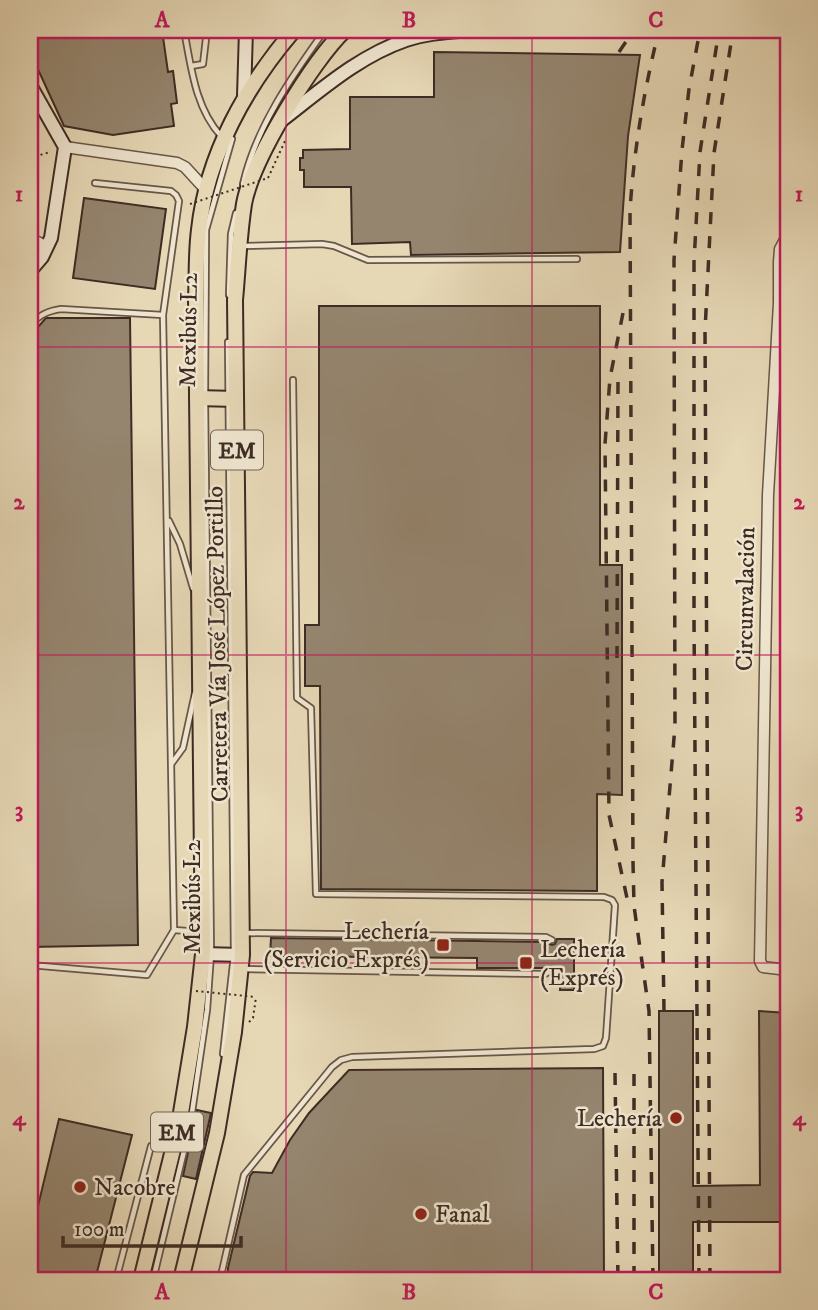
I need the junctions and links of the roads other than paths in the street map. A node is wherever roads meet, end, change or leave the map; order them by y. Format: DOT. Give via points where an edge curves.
graph roads {
  1 [pos="184,30"];
  2 [pos="207,30"];
  3 [pos="246,30"];
  4 [pos="294,30"];
  5 [pos="302,30"];
  6 [pos="325,30"];
  7 [pos="345,30"];
  8 [pos="470,30"];
  9 [pos="191,66"];
  10 [pos="30,85"];
  11 [pos="244,96"];
  12 [pos="279,122"];
  13 [pos="224,139"];
  14 [pos="65,147"];
  15 [pos="95,183"];
  16 [pos="207,191"];
  17 [pos="788,234"];
  18 [pos="30,238"];
  19 [pos="240,246"];
  20 [pos="47,247"];
  21 [pos="577,260"];
  22 [pos="30,271"];
  23 [pos="163,315"];
  24 [pos="30,325"];
  25 [pos="293,380"];
  26 [pos="201,398"];
  27 [pos="232,398"];
  28 [pos="167,517"];
  29 [pos="200,610"];
  30 [pos="201,672"];
  31 [pos="171,764"];
  32 [pos="174,930"];
  33 [pos="204,933"];
  34 [pos="243,933"];
  35 [pos="552,940"];
  36 [pos="207,954"];
  37 [pos="239,960"];
  38 [pos="30,965"];
  39 [pos="788,970"];
  40 [pos="550,971"];
  41 [pos="152,1146"];
  42 [pos="116,1280"];
  43 [pos="141,1280"];
  44 [pos="153,1280"];
  45 [pos="175,1280"];
  46 [pos="181,1280"];
  47 [pos="220,1280"];
  1 -- 9 [label="lane"];
  2 -- 9 [label="lane" via="204,64"];
  3 -- 11 [label="main road"];
  4 -- 11 [label="main road, Carretera Vía José López Portillo / EM"];
  5 -- 26 [label="lane, Mexibús L2" via="257,88 224,161 206,230"];
  6 -- 27 [label="lane, Mexibús L2" via="276,104 246,170 231,233"];
  7 -- 12 [label="main road, Carretera Vía José López Portillo / EM" via="332,42"];
  8 -- 12 [label="main road" via="430,34 381,51 340,75"];
  9 -- 13 [label="lane" via="204,111"];
  10 -- 14 [label="main road"];
  11 -- 13 [label="main road, Carretera Vía José López Portillo / EM"];
  12 -- 19 [label="main road, Carretera Vía José López Portillo / EM" via="244,203"];
  13 -- 16 [label="main road, Carretera Vía José López Portillo / EM"];
  14 -- 16 [label="street" via="177,163"];
  14 -- 20 [label="main road"];
  15 -- 23 [label="lane" via="176,195 179,201"];
  16 -- 26 [label="main road, Carretera Vía José López Portillo / EM" via="199,229 196,300"];
  17 -- 39 [label="street, Circunvalación" via="779,261 768,495 760,961 763,967"];
  18 -- 20 [label="street"];
  19 -- 21 [label="lane" via="322,244 369,260"];
  19 -- 27 [label="main road, Carretera Vía José López Portillo / EM"];
  20 -- 22 [label="main road"];
  23 -- 24 [label="lane" via="61,309 48,310"];
  23 -- 28 [label="lane"];
  25 -- 47 [label="lane" via="296,698 311,708 316,894 612,900 606,1038 603,1046 594,1049 341,1060 244,1175"];
  26 -- 27 [label="main road"];
  26 -- 29 [label="main road, Carretera Vía José López Portillo / EM"];
  26 -- 36 [label="lane, Mexibús L2"];
  27 -- 34 [label="main road, Carretera Vía José López Portillo / EM"];
  27 -- 37 [label="lane, Mexibús L2"];
  28 -- 29 [label="lane"];
  28 -- 31 [label="lane"];
  29 -- 30 [label="main road, Carretera Vía José López Portillo / EM"];
  30 -- 31 [label="lane" via="183,748"];
  30 -- 33 [label="main road, Carretera Vía José López Portillo / EM"];
  31 -- 32 [label="lane"];
  32 -- 33 [label="lane"];
  32 -- 38 [label="lane" via="147,975"];
  33 -- 36 [label="main road, Carretera Vía José López Portillo / EM"];
  34 -- 35 [label="lane"];
  34 -- 37 [label="main road, Carretera Vía José López Portillo / EM"];
  36 -- 37 [label="main road"];
  36 -- 43 [label="main road, Carretera Vía José López Portillo / EM" via="179,1125"];
  36 -- 44 [label="lane, Mexibús L2" via="207,1010 190,1126"];
  37 -- 40 [label="lane"];
  37 -- 45 [label="lane, Mexibús L2" via="216,1114"];
  37 -- 46 [label="main road, Carretera Vía José López Portillo / EM" via="234,1032 217,1133"];
  41 -- 42 [label="lane"];
}
